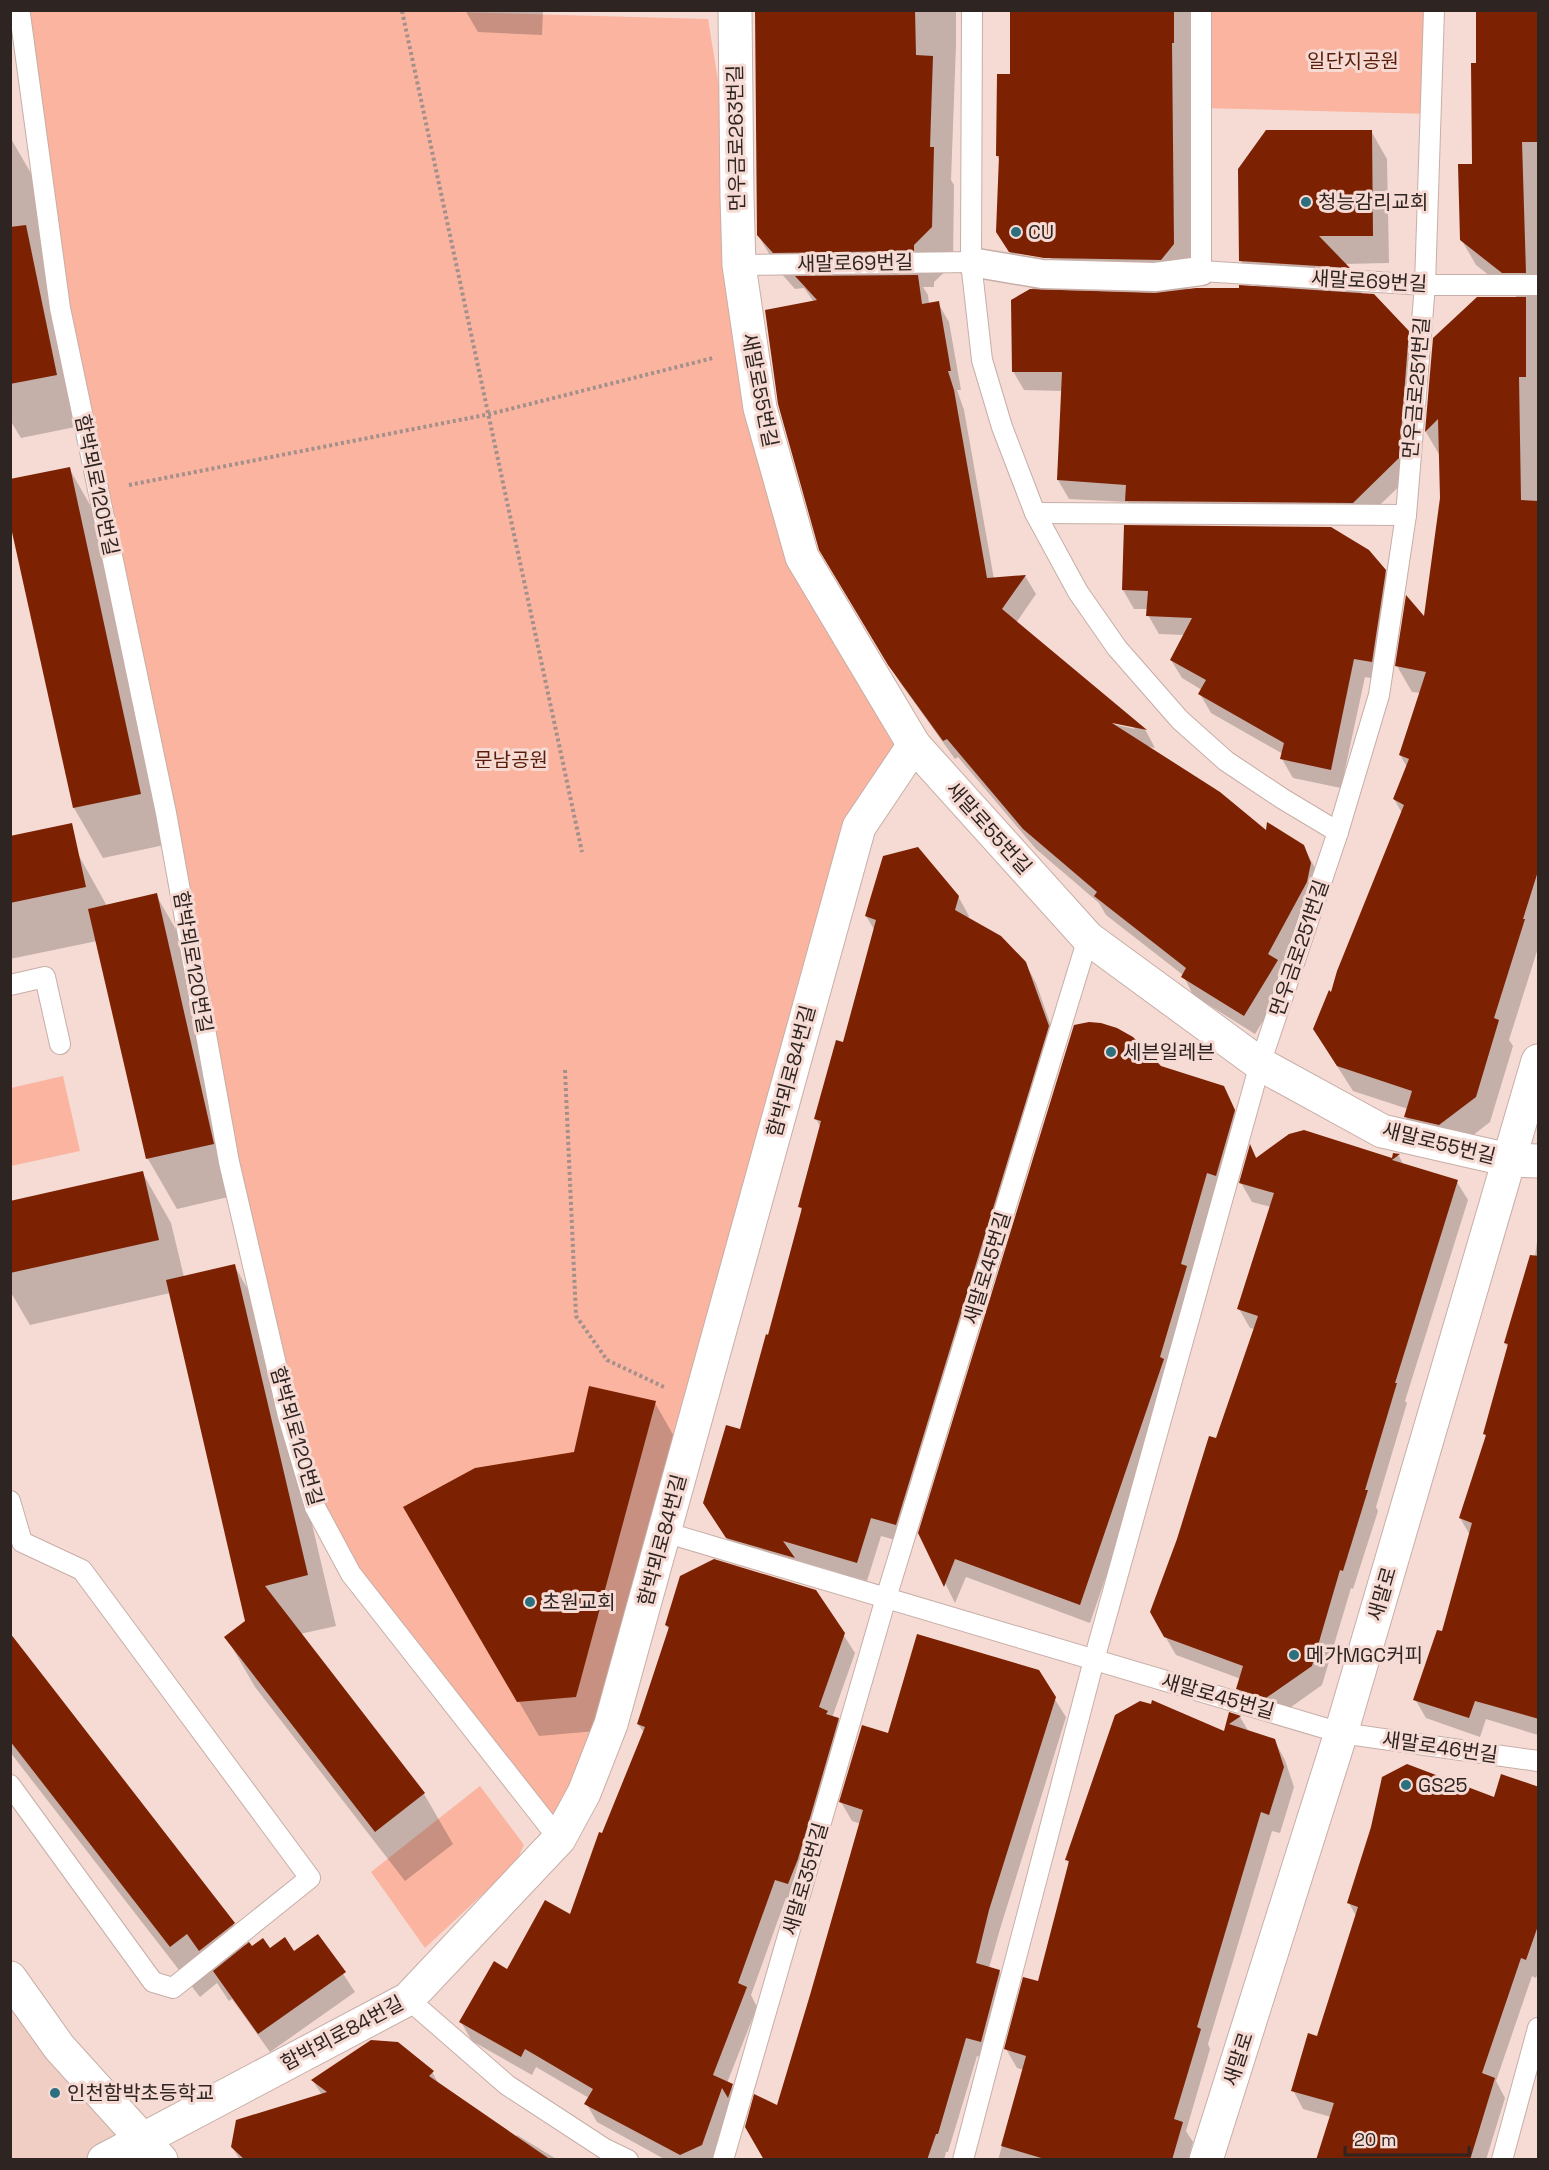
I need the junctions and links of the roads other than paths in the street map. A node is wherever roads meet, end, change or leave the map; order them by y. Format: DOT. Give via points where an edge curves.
graph roads {
  1 [pos="735,10"];
  2 [pos="972,10"];
  3 [pos="1201,10"];
  4 [pos="1434,10"];
  5 [pos="10,14"];
  6 [pos="971,262"];
  7 [pos="739,265"];
  8 [pos="1201,271"];
  9 [pos="1425,285"];
  10 [pos="1539,285"];
  11 [pos="1035,513"];
  12 [pos="1406,514"];
  13 [pos="914,745"];
  14 [pos="1338,832"];
  15 [pos="1088,939"];
  16 [pos="10,985"];
  17 [pos="60,1044"];
  18 [pos="1539,1061"];
  19 [pos="1260,1064"];
  20 [pos="1524,1160"];
  21 [pos="10,1501"];
  22 [pos="664,1532"];
  23 [pos="886,1598"];
  24 [pos="1094,1660"];
  25 [pos="1341,1733"];
  26 [pos="1539,1761"];
  27 [pos="10,1785"];
  28 [pos="559,1839"];
  29 [pos="10,1978"];
  30 [pos="408,1999"];
  31 [pos="1539,2028"];
  32 [pos="151,2149"];
  33 [pos="104,2160"];
  34 [pos="628,2160"];
  35 [pos="723,2160"];
  36 [pos="963,2160"];
  37 [pos="1206,2160"];
  38 [pos="1502,2160"];
  1 -- 7 [label="street, 먼우금로263번길"];
  2 -- 6 [label="lane"];
  3 -- 8 [label="lane"];
  4 -- 9 [label="lane, 먼우금로251번길"];
  5 -- 28 [label="lane, 함박뫼로120번길" via="20,14 60,308 166,813 229,1162 288,1416 315,1507 351,1574"];
  6 -- 7 [label="lane, 새말로69번길"];
  6 -- 8 [label="street, 새말로69번길" via="1042,274 1155,277"];
  6 -- 11 [label="lane" via="982,360 1002,427"];
  7 -- 13 [label="street, 새말로55번길" via="760,408 802,557"];
  8 -- 9 [label="lane, 새말로69번길"];
  9 -- 10 [label="lane, 새말로69번길"];
  9 -- 12 [label="lane, 먼우금로251번길"];
  11 -- 12 [label="lane"];
  11 -- 14 [label="lane" via="1091,611 1117,648 1180,720 1226,761"];
  12 -- 14 [label="lane, 먼우금로251번길" via="1379,695"];
  13 -- 15 [label="street, 새말로55번길"];
  13 -- 22 [label="street, 함박뫼로84번길" via="859,827"];
  14 -- 19 [label="lane, 먼우금로251번길"];
  15 -- 19 [label="street, 새말로55번길"];
  15 -- 23 [label="lane, 새말로45번길"];
  16 -- 17 [label="lane" via="45,977"];
  18 -- 20 [label="street, 새말로"];
  19 -- 20 [label="street, 새말로55번길" via="1382,1131"];
  19 -- 24 [label="lane"];
  20 -- 25 [label="street, 새말로"];
  21 -- 27 [label="lane" via="22,1542 82,1570 310,1878 173,1988 153,1982"];
  22 -- 23 [label="lane, 새말로45번길"];
  22 -- 28 [label="street, 함박뫼로84번길" via="611,1724 584,1793"];
  23 -- 24 [label="lane, 새말로45번길"];
  23 -- 35 [label="lane, 새말로35번길"];
  24 -- 25 [label="lane, 새말로45번길"];
  24 -- 36 [label="lane"];
  25 -- 26 [label="lane, 새말로46번길"];
  25 -- 37 [label="street, 새말로"];
  28 -- 30 [label="street, 함박뫼로84번길"];
  29 -- 32 [label="street" via="59,2047"];
  30 -- 32 [label="street, 함박뫼로84번길"];
  30 -- 34 [label="lane" via="507,2085"];
  31 -- 38 [label="lane"];
  32 -- 33 [label="street, 함박뫼로84번길"];
}
